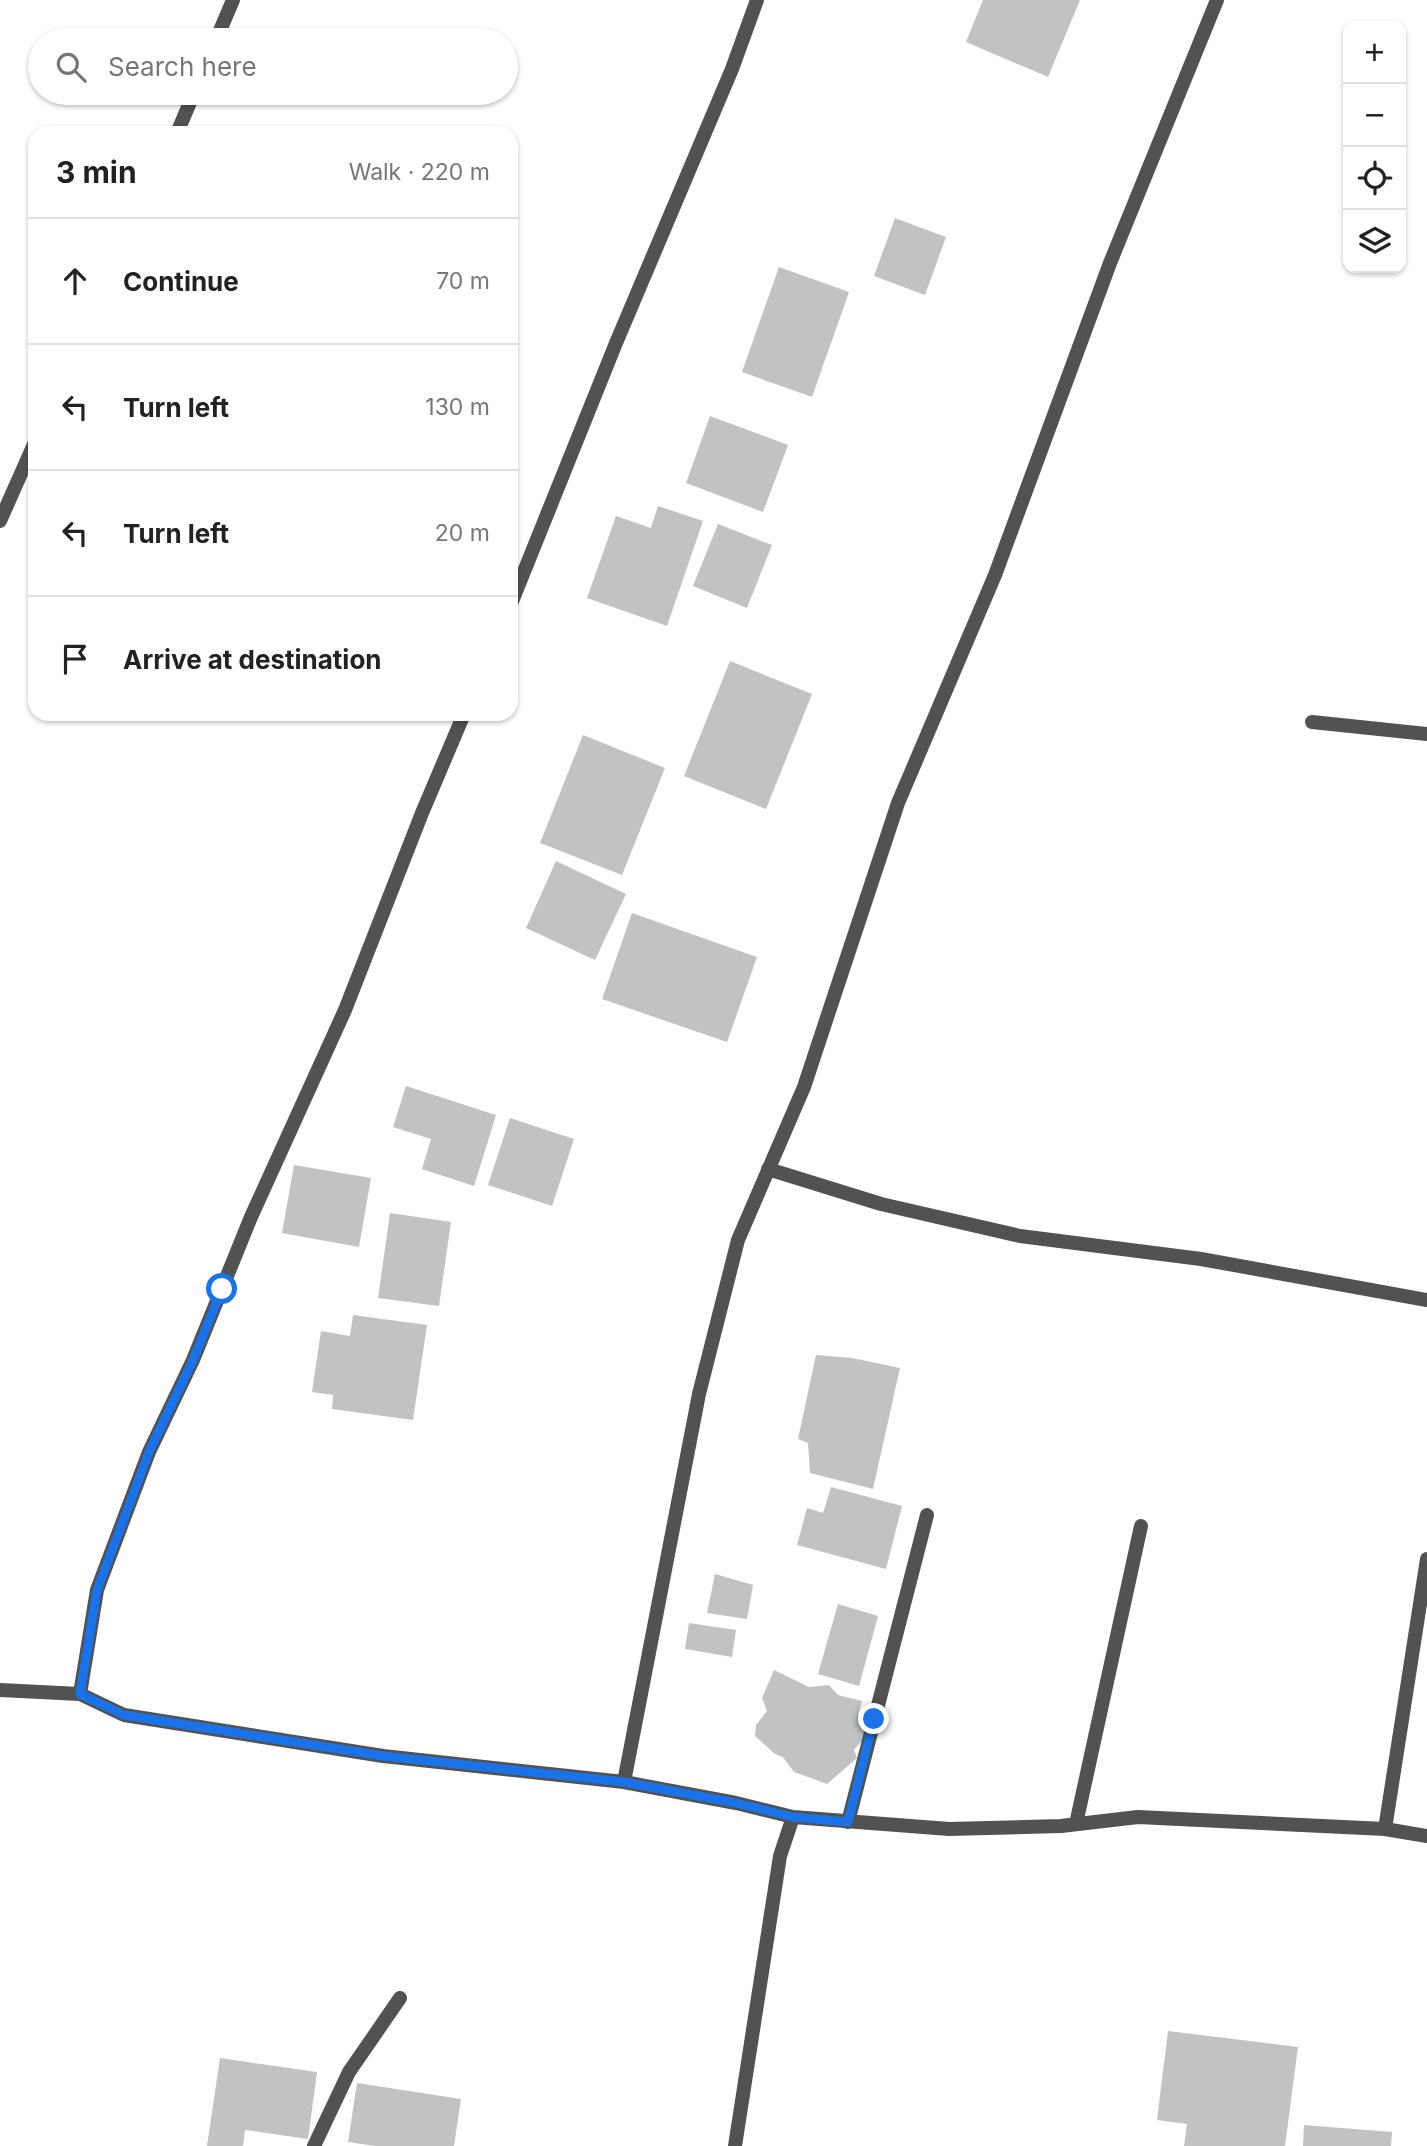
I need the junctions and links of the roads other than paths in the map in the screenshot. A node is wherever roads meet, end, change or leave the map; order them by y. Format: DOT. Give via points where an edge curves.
graph roads {
  1 [pos="233,0"];
  2 [pos="757,0"];
  3 [pos="1217,0"];
  4 [pos="221,28"];
  5 [pos="189,105"];
  6 [pos="180,126"];
  7 [pos="28,458"];
  8 [pos="0,521"];
  9 [pos="518,587"];
  10 [pos="461,721"];
  11 [pos="1312,722"];
  12 [pos="1427,734"];
  13 [pos="768,1169"];
  14 [pos="1427,1300"];
  15 [pos="927,1515"];
  16 [pos="1141,1526"];
  17 [pos="1427,1559"];
  18 [pos="0,1690"];
  19 [pos="80,1694"];
  20 [pos="624,1782"];
  21 [pos="793,1817"];
  22 [pos="848,1822"];
  23 [pos="1076,1824"];
  24 [pos="1385,1829"];
  25 [pos="1427,1836"];
  26 [pos="400,1998"];
  27 [pos="314,2146"];
  28 [pos="735,2146"];
  1 -- 4 [label="street"];
  2 -- 9 [label="street"];
  3 -- 13 [label="street" via="1110,263 995,575 898,803 813,1064"];
  5 -- 6 [label="street"];
  7 -- 8 [label="street"];
  10 -- 19 [label="street" via="345,1010 149,1452 97,1590"];
  11 -- 12 [label="street"];
  13 -- 14 [label="street" via="880,1204 1020,1236 1201,1259"];
  13 -- 20 [label="street" via="738,1240 699,1394"];
  15 -- 22 [label="street"];
  16 -- 23 [label="street"];
  17 -- 24 [label="street"];
  18 -- 19 [label="street"];
  19 -- 20 [label="street" via="124,1715 271,1739"];
  20 -- 21 [label="street"];
  21 -- 22 [label="street"];
  21 -- 28 [label="street" via="780,1856"];
  22 -- 23 [label="street" via="949,1829"];
  23 -- 24 [label="street" via="1138,1817"];
  24 -- 25 [label="street"];
  26 -- 27 [label="street" via="349,2072"];
}
